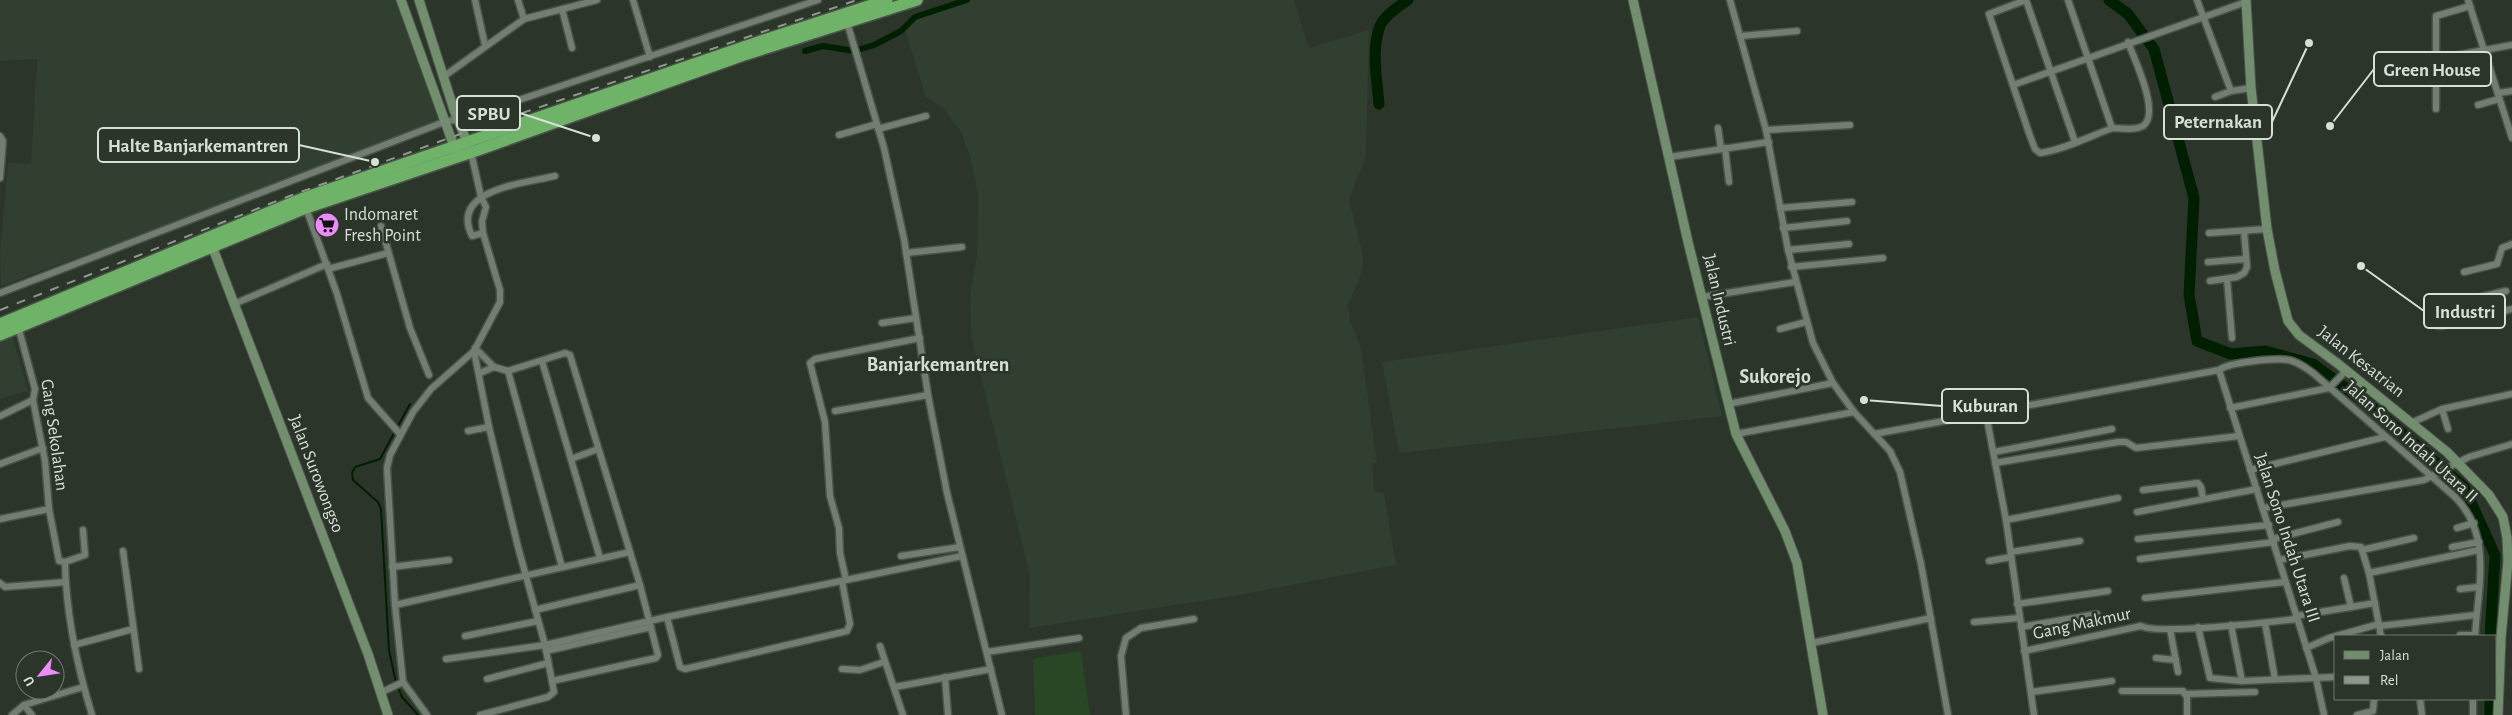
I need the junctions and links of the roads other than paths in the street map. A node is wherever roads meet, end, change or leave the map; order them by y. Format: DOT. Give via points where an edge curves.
graph roads {
  1 [pos="401,0"];
  2 [pos="419,0"];
  3 [pos="475,0"];
  4 [pos="518,0"];
  5 [pos="597,0"];
  6 [pos="633,0"];
  7 [pos="818,0"];
  8 [pos="887,0"];
  9 [pos="917,0"];
  10 [pos="1633,0"];
  11 [pos="1730,0"];
  12 [pos="2068,0"];
  13 [pos="2197,0"];
  14 [pos="2246,1"];
  15 [pos="2469,3"];
  16 [pos="562,9"];
  17 [pos="2203,17"];
  18 [pos="524,19"];
  19 [pos="848,22"];
  20 [pos="1796,31"];
  21 [pos="1741,36"];
  22 [pos="2128,42"];
  23 [pos="486,45"];
  24 [pos="2512,45"];
  25 [pos="572,48"];
  26 [pos="2483,50"];
  27 [pos="650,57"];
  28 [pos="2088,57"];
  29 [pos="2436,59"];
  30 [pos="2051,71"];
  31 [pos="443,77"];
  32 [pos="2013,85"];
  33 [pos="2250,88"];
  34 [pos="2512,90"];
  35 [pos="2231,91"];
  36 [pos="2499,96"];
  37 [pos="2215,98"];
  38 [pos="2478,104"];
  39 [pos="2436,109"];
  40 [pos="926,116"];
  41 [pos="457,118"];
  42 [pos="444,122"];
  43 [pos="1850,125"];
  44 [pos="878,127"];
  45 [pos="1718,128"];
  46 [pos="2112,128"];
  47 [pos="1766,130"];
  48 [pos="0,136"];
  49 [pos="839,136"];
  50 [pos="2512,138"];
  51 [pos="1768,142"];
  52 [pos="2075,142"];
  53 [pos="468,147"];
  54 [pos="1723,148"];
  55 [pos="456,152"];
  56 [pos="1669,157"];
  57 [pos="555,176"];
  58 [pos="0,178"];
  59 [pos="1729,182"];
  60 [pos="480,200"];
  61 [pos="1852,202"];
  62 [pos="306,208"];
  63 [pos="1780,208"];
  64 [pos="1847,221"];
  65 [pos="381,226"];
  66 [pos="1783,228"];
  67 [pos="2267,229"];
  68 [pos="2244,231"];
  69 [pos="2209,233"];
  70 [pos="479,235"];
  71 [pos="1849,244"];
  72 [pos="2512,244"];
  73 [pos="212,246"];
  74 [pos="962,247"];
  75 [pos="1788,250"];
  76 [pos="388,253"];
  77 [pos="906,253"];
  78 [pos="1883,258"];
  79 [pos="2246,259"];
  80 [pos="2208,262"];
  81 [pos="327,267"];
  82 [pos="1792,267"];
  83 [pos="2464,272"];
  84 [pos="2227,279"];
  85 [pos="2210,280"];
  86 [pos="1795,282"];
  87 [pos="2506,291"];
  88 [pos="0,293"];
  89 [pos="1702,297"];
  90 [pos="234,304"];
  91 [pos="2512,309"];
  92 [pos="916,318"];
  93 [pos="17,322"];
  94 [pos="1806,322"];
  95 [pos="882,323"];
  96 [pos="0,324"];
  97 [pos="1780,329"];
  98 [pos="0,334"];
  99 [pos="920,338"];
  100 [pos="2232,338"];
  101 [pos="475,349"];
  102 [pos="542,361"];
  103 [pos="494,367"];
  104 [pos="2220,370"];
  105 [pos="508,371"];
  106 [pos="2345,372"];
  107 [pos="480,373"];
  108 [pos="429,375"];
  109 [pos="1832,383"];
  110 [pos="2330,387"];
  111 [pos="2512,394"];
  112 [pos="928,396"];
  113 [pos="33,400"];
  114 [pos="1728,404"];
  115 [pos="2230,408"];
  116 [pos="2442,409"];
  117 [pos="835,411"];
  118 [pos="1854,412"];
  119 [pos="1986,414"];
  120 [pos="0,416"];
  121 [pos="2411,422"];
  122 [pos="489,427"];
  123 [pos="2112,429"];
  124 [pos="2448,429"];
  125 [pos="468,430"];
  126 [pos="397,431"];
  127 [pos="1736,434"];
  128 [pos="1874,434"];
  129 [pos="2239,436"];
  130 [pos="2385,438"];
  131 [pos="2512,444"];
  132 [pos="43,448"];
  133 [pos="598,449"];
  134 [pos="1994,452"];
  135 [pos="571,459"];
  136 [pos="1995,463"];
  137 [pos="0,464"];
  138 [pos="2454,464"];
  139 [pos="2250,470"];
  140 [pos="2434,476"];
  141 [pos="2257,488"];
  142 [pos="2143,490"];
  143 [pos="2118,498"];
  144 [pos="2203,499"];
  145 [pos="2264,508"];
  146 [pos="49,509"];
  147 [pos="2137,512"];
  148 [pos="0,520"];
  149 [pos="2006,520"];
  150 [pos="2338,522"];
  151 [pos="2474,523"];
  152 [pos="2269,525"];
  153 [pos="2457,528"];
  154 [pos="83,530"];
  155 [pos="2414,538"];
  156 [pos="2138,539"];
  157 [pos="2080,541"];
  158 [pos="2273,541"];
  159 [pos="2479,542"];
  160 [pos="960,547"];
  161 [pos="2452,547"];
  162 [pos="2362,550"];
  163 [pos="2479,550"];
  164 [pos="124,551"];
  165 [pos="630,552"];
  166 [pos="2011,555"];
  167 [pos="901,556"];
  168 [pos="962,556"];
  169 [pos="600,558"];
  170 [pos="2140,559"];
  171 [pos="449,560"];
  172 [pos="2279,560"];
  173 [pos="1989,561"];
  174 [pos="65,562"];
  175 [pos="392,567"];
  176 [pos="562,567"];
  177 [pos="2510,570"];
  178 [pos="2369,573"];
  179 [pos="526,575"];
  180 [pos="2344,578"];
  181 [pos="844,580"];
  182 [pos="66,582"];
  183 [pos="2286,582"];
  184 [pos="0,583"];
  185 [pos="640,585"];
  186 [pos="2479,587"];
  187 [pos="2460,589"];
  188 [pos="2108,591"];
  189 [pos="2145,598"];
  190 [pos="2375,603"];
  191 [pos="2017,604"];
  192 [pos="395,605"];
  193 [pos="2351,607"];
  194 [pos="535,610"];
  195 [pos="2097,614"];
  196 [pos="2476,615"];
  197 [pos="2508,616"];
  198 [pos="667,617"];
  199 [pos="1931,618"];
  200 [pos="2019,618"];
  201 [pos="2296,618"];
  202 [pos="1194,619"];
  203 [pos="538,621"];
  204 [pos="1974,622"];
  205 [pos="2265,623"];
  206 [pos="651,624"];
  207 [pos="2231,625"];
  208 [pos="2379,625"];
  209 [pos="2021,627"];
  210 [pos="2198,627"];
  211 [pos="133,629"];
  212 [pos="2170,629"];
  213 [pos="2341,635"];
  214 [pos="2381,635"];
  215 [pos="2460,635"];
  216 [pos="2475,635"];
  217 [pos="465,636"];
  218 [pos="2334,637"];
  219 [pos="1079,638"];
  220 [pos="1812,643"];
  221 [pos="74,646"];
  222 [pos="880,646"];
  223 [pos="545,648"];
  224 [pos="2306,648"];
  225 [pos="987,652"];
  226 [pos="2024,652"];
  227 [pos="2156,658"];
  228 [pos="446,659"];
  229 [pos="2176,660"];
  230 [pos="884,662"];
  231 [pos="548,663"];
  232 [pos="139,669"];
  233 [pos="842,669"];
  234 [pos="991,669"];
  235 [pos="2178,672"];
  236 [pos="2334,676"];
  237 [pos="945,677"];
  238 [pos="2316,678"];
  239 [pos="487,679"];
  240 [pos="2275,679"];
  241 [pos="2112,680"];
  242 [pos="552,681"];
  243 [pos="2242,681"];
  244 [pos="399,685"];
  245 [pos="83,687"];
  246 [pos="895,687"];
  247 [pos="2122,691"];
  248 [pos="382,692"];
  249 [pos="2031,692"];
  250 [pos="2255,692"];
  251 [pos="2186,694"];
  252 [pos="2374,700"];
  253 [pos="2420,700"];
  254 [pos="2473,700"];
  255 [pos="24,705"];
  256 [pos="12,715"];
  257 [pos="32,715"];
  258 [pos="92,715"];
  259 [pos="388,715"];
  260 [pos="427,715"];
  261 [pos="480,715"];
  262 [pos="903,715"];
  263 [pos="948,715"];
  264 [pos="1002,715"];
  265 [pos="1126,715"];
  266 [pos="1822,715"];
  267 [pos="1948,715"];
  268 [pos="2034,715"];
  269 [pos="2188,715"];
  270 [pos="2324,715"];
  271 [pos="2357,715"];
  272 [pos="2422,715"];
  273 [pos="2473,715"];
  274 [pos="2498,715"];
  1 -- 42 [label="street"];
  2 -- 31 [label="street"];
  3 -- 23 [label="street"];
  4 -- 18 [label="street"];
  5 -- 16 [label="street"];
  6 -- 27 [label="street"];
  7 -- 27 [label="street"];
  8 -- 53 [label="highway" via="764,40"];
  9 -- 19 [label="highway"];
  10 -- 56 [label="street, Jalan Industri"];
  11 -- 21 [label="street"];
  12 -- 28 [label="street"];
  13 -- 17 [label="street"];
  14 -- 17 [label="street"];
  14 -- 33 [label="street, Jalan Kesatrian"];
  15 -- 26 [label="street"];
  15 -- 29 [label="street" via="2437,16"];
  16 -- 18 [label="street"];
  16 -- 25 [label="street"];
  17 -- 22 [label="street"];
  17 -- 35 [label="street"];
  18 -- 23 [label="street"];
  19 -- 44 [label="street"];
  19 -- 53 [label="highway"];
  20 -- 21 [label="street"];
  21 -- 47 [label="street"];
  22 -- 28 [label="street"];
  22 -- 46 [label="street" via="2148,97 2149,114 2146,123 2138,128"];
  23 -- 31 [label="street"];
  24 -- 26 [label="street"];
  26 -- 29 [label="street"];
  26 -- 36 [label="street"];
  27 -- 41 [label="street"];
  28 -- 30 [label="street"];
  28 -- 46 [label="street"];
  29 -- 39 [label="street"];
  30 -- 32 [label="street"];
  30 -- 32 [label="street" via="2026,0 1995,11 1989,14 1989,19"];
  30 -- 52 [label="street"];
  31 -- 41 [label="street"];
  32 -- 52 [label="street" via="2037,151 2042,153"];
  33 -- 35 [label="street"];
  33 -- 67 [label="street, Jalan Kesatrian"];
  34 -- 36 [label="street"];
  35 -- 37 [label="street"];
  36 -- 38 [label="street"];
  36 -- 50 [label="street"];
  40 -- 44 [label="street"];
  41 -- 42 [label="street"];
  41 -- 53 [label="street"];
  42 -- 55 [label="street"];
  42 -- 88 [label="street"];
  43 -- 47 [label="street"];
  44 -- 49 [label="street"];
  44 -- 77 [label="street"];
  45 -- 54 [label="street"];
  46 -- 52 [label="street"];
  47 -- 51 [label="street"];
  48 -- 58 [label="street" via="3,140"];
  51 -- 54 [label="street"];
  51 -- 63 [label="street"];
  53 -- 55 [label="highway"];
  53 -- 60 [label="street"];
  54 -- 56 [label="street"];
  54 -- 59 [label="street"];
  55 -- 62 [label="highway"];
  55 -- 93 [label="highway" via="301,199"];
  56 -- 89 [label="street, Jalan Industri"];
  57 -- 60 [label="street" via="505,187"];
  60 -- 70 [label="street" via="482,221"];
  60 -- 70 [label="street" via="469,218 471,233"];
  61 -- 63 [label="street"];
  62 -- 73 [label="highway"];
  62 -- 81 [label="street"];
  63 -- 66 [label="street"];
  64 -- 66 [label="street"];
  65 -- 76 [label="street"];
  66 -- 75 [label="street"];
  67 -- 68 [label="street"];
  67 -- 106 [label="street, Jalan Kesatrian" via="2288,321 2299,335"];
  68 -- 69 [label="street"];
  68 -- 79 [label="street"];
  70 -- 101 [label="street" via="500,290 500,302"];
  71 -- 75 [label="street"];
  72 -- 83 [label="street" via="2502,248 2496,264"];
  73 -- 90 [label="street, Jalan Surowongso"];
  73 -- 93 [label="highway"];
  74 -- 77 [label="street"];
  75 -- 82 [label="street"];
  76 -- 81 [label="street"];
  76 -- 108 [label="street" via="410,328"];
  77 -- 92 [label="street"];
  78 -- 82 [label="street"];
  79 -- 80 [label="street"];
  79 -- 84 [label="street" via="2244,274"];
  81 -- 90 [label="street"];
  81 -- 126 [label="street" via="368,398"];
  82 -- 86 [label="street"];
  84 -- 85 [label="street"];
  84 -- 100 [label="street"];
  86 -- 89 [label="street"];
  86 -- 94 [label="street"];
  87 -- 91 [label="street" via="2437,307 2434,310 2435,322 2440,326"];
  89 -- 114 [label="street, Jalan Industri"];
  90 -- 248 [label="street, Jalan Surowongso"];
  92 -- 95 [label="street"];
  92 -- 99 [label="street"];
  93 -- 96 [label="highway"];
  93 -- 98 [label="highway"];
  93 -- 113 [label="street, Gang Sekolahan" via="35,389"];
  94 -- 97 [label="street"];
  94 -- 109 [label="street" via="1821,364"];
  99 -- 112 [label="street"];
  99 -- 181 [label="street" via="815,359 810,363 825,422 830,496 839,528"];
  101 -- 103 [label="street"];
  101 -- 107 [label="street"];
  101 -- 126 [label="street" via="431,389"];
  102 -- 105 [label="street"];
  102 -- 133 [label="street" via="565,353 570,355"];
  102 -- 135 [label="street"];
  103 -- 105 [label="street"];
  103 -- 107 [label="street"];
  104 -- 110 [label="street, Jalan Sono Indah Utara II" via="2232,365 2289,360 2308,369"];
  104 -- 115 [label="street, Jalan Sono Indah Utara III"];
  104 -- 119 [label="street, Jalan Sono Indah Utara II"];
  105 -- 176 [label="street"];
  106 -- 110 [label="street"];
  106 -- 121 [label="street, Jalan Kesatrian"];
  107 -- 122 [label="street"];
  109 -- 114 [label="street"];
  109 -- 118 [label="street"];
  110 -- 115 [label="street"];
  110 -- 130 [label="street, Jalan Sono Indah Utara II"];
  111 -- 116 [label="street"];
  112 -- 117 [label="street"];
  112 -- 160 [label="street"];
  113 -- 120 [label="street"];
  113 -- 132 [label="street, Gang Sekolahan"];
  114 -- 127 [label="street, Jalan Industri"];
  115 -- 129 [label="street, Jalan Sono Indah Utara III"];
  116 -- 121 [label="street"];
  116 -- 124 [label="street"];
  118 -- 127 [label="street"];
  118 -- 128 [label="street"];
  119 -- 128 [label="street, Jalan Sono Indah Utara II"];
  119 -- 134 [label="street"];
  121 -- 138 [label="street, Jalan Kesatrian"];
  122 -- 125 [label="street"];
  122 -- 179 [label="street"];
  123 -- 134 [label="street"];
  126 -- 175 [label="street" via="387,468"];
  127 -- 220 [label="street, Jalan Industri" via="1795,554"];
  128 -- 199 [label="street" via="1890,451 1900,472"];
  129 -- 136 [label="street" via="2134,448 2126,442 2118,442"];
  129 -- 139 [label="street, Jalan Sono Indah Utara III"];
  130 -- 139 [label="street"];
  130 -- 140 [label="street, Jalan Sono Indah Utara II"];
  131 -- 138 [label="street"];
  132 -- 137 [label="street"];
  132 -- 146 [label="street, Gang Sekolahan"];
  133 -- 135 [label="street"];
  133 -- 165 [label="street"];
  134 -- 136 [label="street"];
  135 -- 169 [label="street"];
  136 -- 149 [label="street"];
  138 -- 140 [label="street"];
  138 -- 177 [label="street, Jalan Kesatrian" via="2489,495 2503,517"];
  139 -- 141 [label="street, Jalan Sono Indah Utara III"];
  140 -- 145 [label="street"];
  140 -- 151 [label="street, Jalan Sono Indah Utara II" via="2461,503"];
  141 -- 144 [label="street"];
  141 -- 145 [label="street, Jalan Sono Indah Utara III"];
  142 -- 144 [label="street" via="2198,484 2202,487"];
  143 -- 149 [label="street"];
  144 -- 147 [label="street"];
  145 -- 152 [label="street, Jalan Sono Indah Utara III"];
  146 -- 148 [label="street, Gang Sekolahan"];
  146 -- 174 [label="street" via="58,561"];
  149 -- 166 [label="street"];
  150 -- 158 [label="street"];
  151 -- 153 [label="street"];
  151 -- 159 [label="street, Jalan Sono Indah Utara II"];
  152 -- 156 [label="street"];
  152 -- 158 [label="street, Jalan Sono Indah Utara III"];
  154 -- 174 [label="street" via="84,557"];
  155 -- 162 [label="street"];
  157 -- 166 [label="street"];
  158 -- 170 [label="street"];
  158 -- 172 [label="street, Jalan Sono Indah Utara III"];
  159 -- 161 [label="street"];
  159 -- 163 [label="street, Jalan Sono Indah Utara II"];
  160 -- 167 [label="street"];
  160 -- 168 [label="street"];
  162 -- 172 [label="street" via="2361,547 2350,546"];
  162 -- 178 [label="street"];
  163 -- 178 [label="street"];
  163 -- 186 [label="street, Jalan Sono Indah Utara II"];
  164 -- 211 [label="street"];
  165 -- 169 [label="street"];
  165 -- 185 [label="street"];
  166 -- 173 [label="street"];
  166 -- 191 [label="street"];
  168 -- 181 [label="street"];
  168 -- 225 [label="street"];
  169 -- 176 [label="street"];
  171 -- 175 [label="street"];
  172 -- 183 [label="street, Jalan Sono Indah Utara III"];
  174 -- 182 [label="street"];
  175 -- 192 [label="street"];
  176 -- 179 [label="street"];
  177 -- 197 [label="street, Jalan Kesatrian"];
  178 -- 190 [label="street"];
  179 -- 192 [label="street"];
  179 -- 194 [label="street"];
  180 -- 193 [label="street"];
  181 -- 198 [label="street"];
  181 -- 198 [label="street" via="850,624 847,631 685,670 680,667"];
  182 -- 184 [label="street" via="5,587"];
  182 -- 221 [label="street"];
  183 -- 189 [label="street"];
  183 -- 201 [label="street, Jalan Sono Indah Utara III"];
  185 -- 194 [label="street"];
  185 -- 206 [label="street"];
  186 -- 187 [label="street"];
  186 -- 196 [label="street, Jalan Sono Indah Utara II"];
  188 -- 191 [label="street"];
  190 -- 193 [label="street, Gang Makmur"];
  190 -- 208 [label="street"];
  191 -- 200 [label="street"];
  192 -- 244 [label="street"];
  193 -- 201 [label="street, Gang Makmur"];
  194 -- 203 [label="street"];
  195 -- 209 [label="street"];
  196 -- 208 [label="street"];
  196 -- 216 [label="street, Jalan Sono Indah Utara II"];
  197 -- 274 [label="street, Jalan Kesatrian"];
  198 -- 206 [label="street"];
  199 -- 220 [label="street"];
  199 -- 267 [label="street"];
  200 -- 204 [label="street"];
  200 -- 209 [label="street"];
  201 -- 205 [label="street, Gang Makmur"];
  201 -- 224 [label="street, Jalan Sono Indah Utara III"];
  202 -- 265 [label="street" via="1141,628 1126,638 1121,656"];
  203 -- 217 [label="street"];
  203 -- 223 [label="street"];
  205 -- 207 [label="street, Gang Makmur"];
  205 -- 240 [label="street"];
  206 -- 223 [label="street"];
  206 -- 242 [label="street" via="656,658"];
  207 -- 210 [label="street, Gang Makmur"];
  207 -- 243 [label="street"];
  208 -- 213 [label="street"];
  208 -- 214 [label="street"];
  209 -- 226 [label="street"];
  210 -- 212 [label="street, Gang Makmur"];
  210 -- 243 [label="street" via="2210,678"];
  211 -- 221 [label="street"];
  211 -- 232 [label="street"];
  212 -- 226 [label="street, Gang Makmur" via="2141,626"];
  212 -- 229 [label="street"];
  215 -- 216 [label="street"];
  218 -- 224 [label="street"];
  219 -- 225 [label="street"];
  220 -- 266 [label="street, Jalan Industri"];
  221 -- 245 [label="street"];
  222 -- 230 [label="street"];
  223 -- 228 [label="street"];
  223 -- 231 [label="street"];
  224 -- 238 [label="street, Jalan Sono Indah Utara III"];
  225 -- 234 [label="street"];
  226 -- 249 [label="street"];
  227 -- 229 [label="street"];
  229 -- 235 [label="street"];
  230 -- 233 [label="street" via="860,670"];
  230 -- 246 [label="street"];
  231 -- 239 [label="street"];
  231 -- 242 [label="street"];
  234 -- 237 [label="street"];
  234 -- 264 [label="street"];
  236 -- 238 [label="street"];
  237 -- 246 [label="street"];
  237 -- 263 [label="street"];
  238 -- 240 [label="street"];
  238 -- 270 [label="street, Jalan Sono Indah Utara III"];
  240 -- 243 [label="street"];
  241 -- 249 [label="street"];
  242 -- 261 [label="street" via="552,696"];
  244 -- 248 [label="street"];
  244 -- 260 [label="street"];
  245 -- 255 [label="street"];
  245 -- 258 [label="street"];
  246 -- 262 [label="street"];
  247 -- 251 [label="street" via="2175,690"];
  248 -- 259 [label="street, Jalan Surowongso"];
  249 -- 268 [label="street"];
  250 -- 251 [label="street"];
  251 -- 269 [label="street"];
  252 -- 271 [label="street" via="2373,711"];
  253 -- 272 [label="street"];
  254 -- 273 [label="street"];
  255 -- 256 [label="street"];
  255 -- 257 [label="street"];
}
